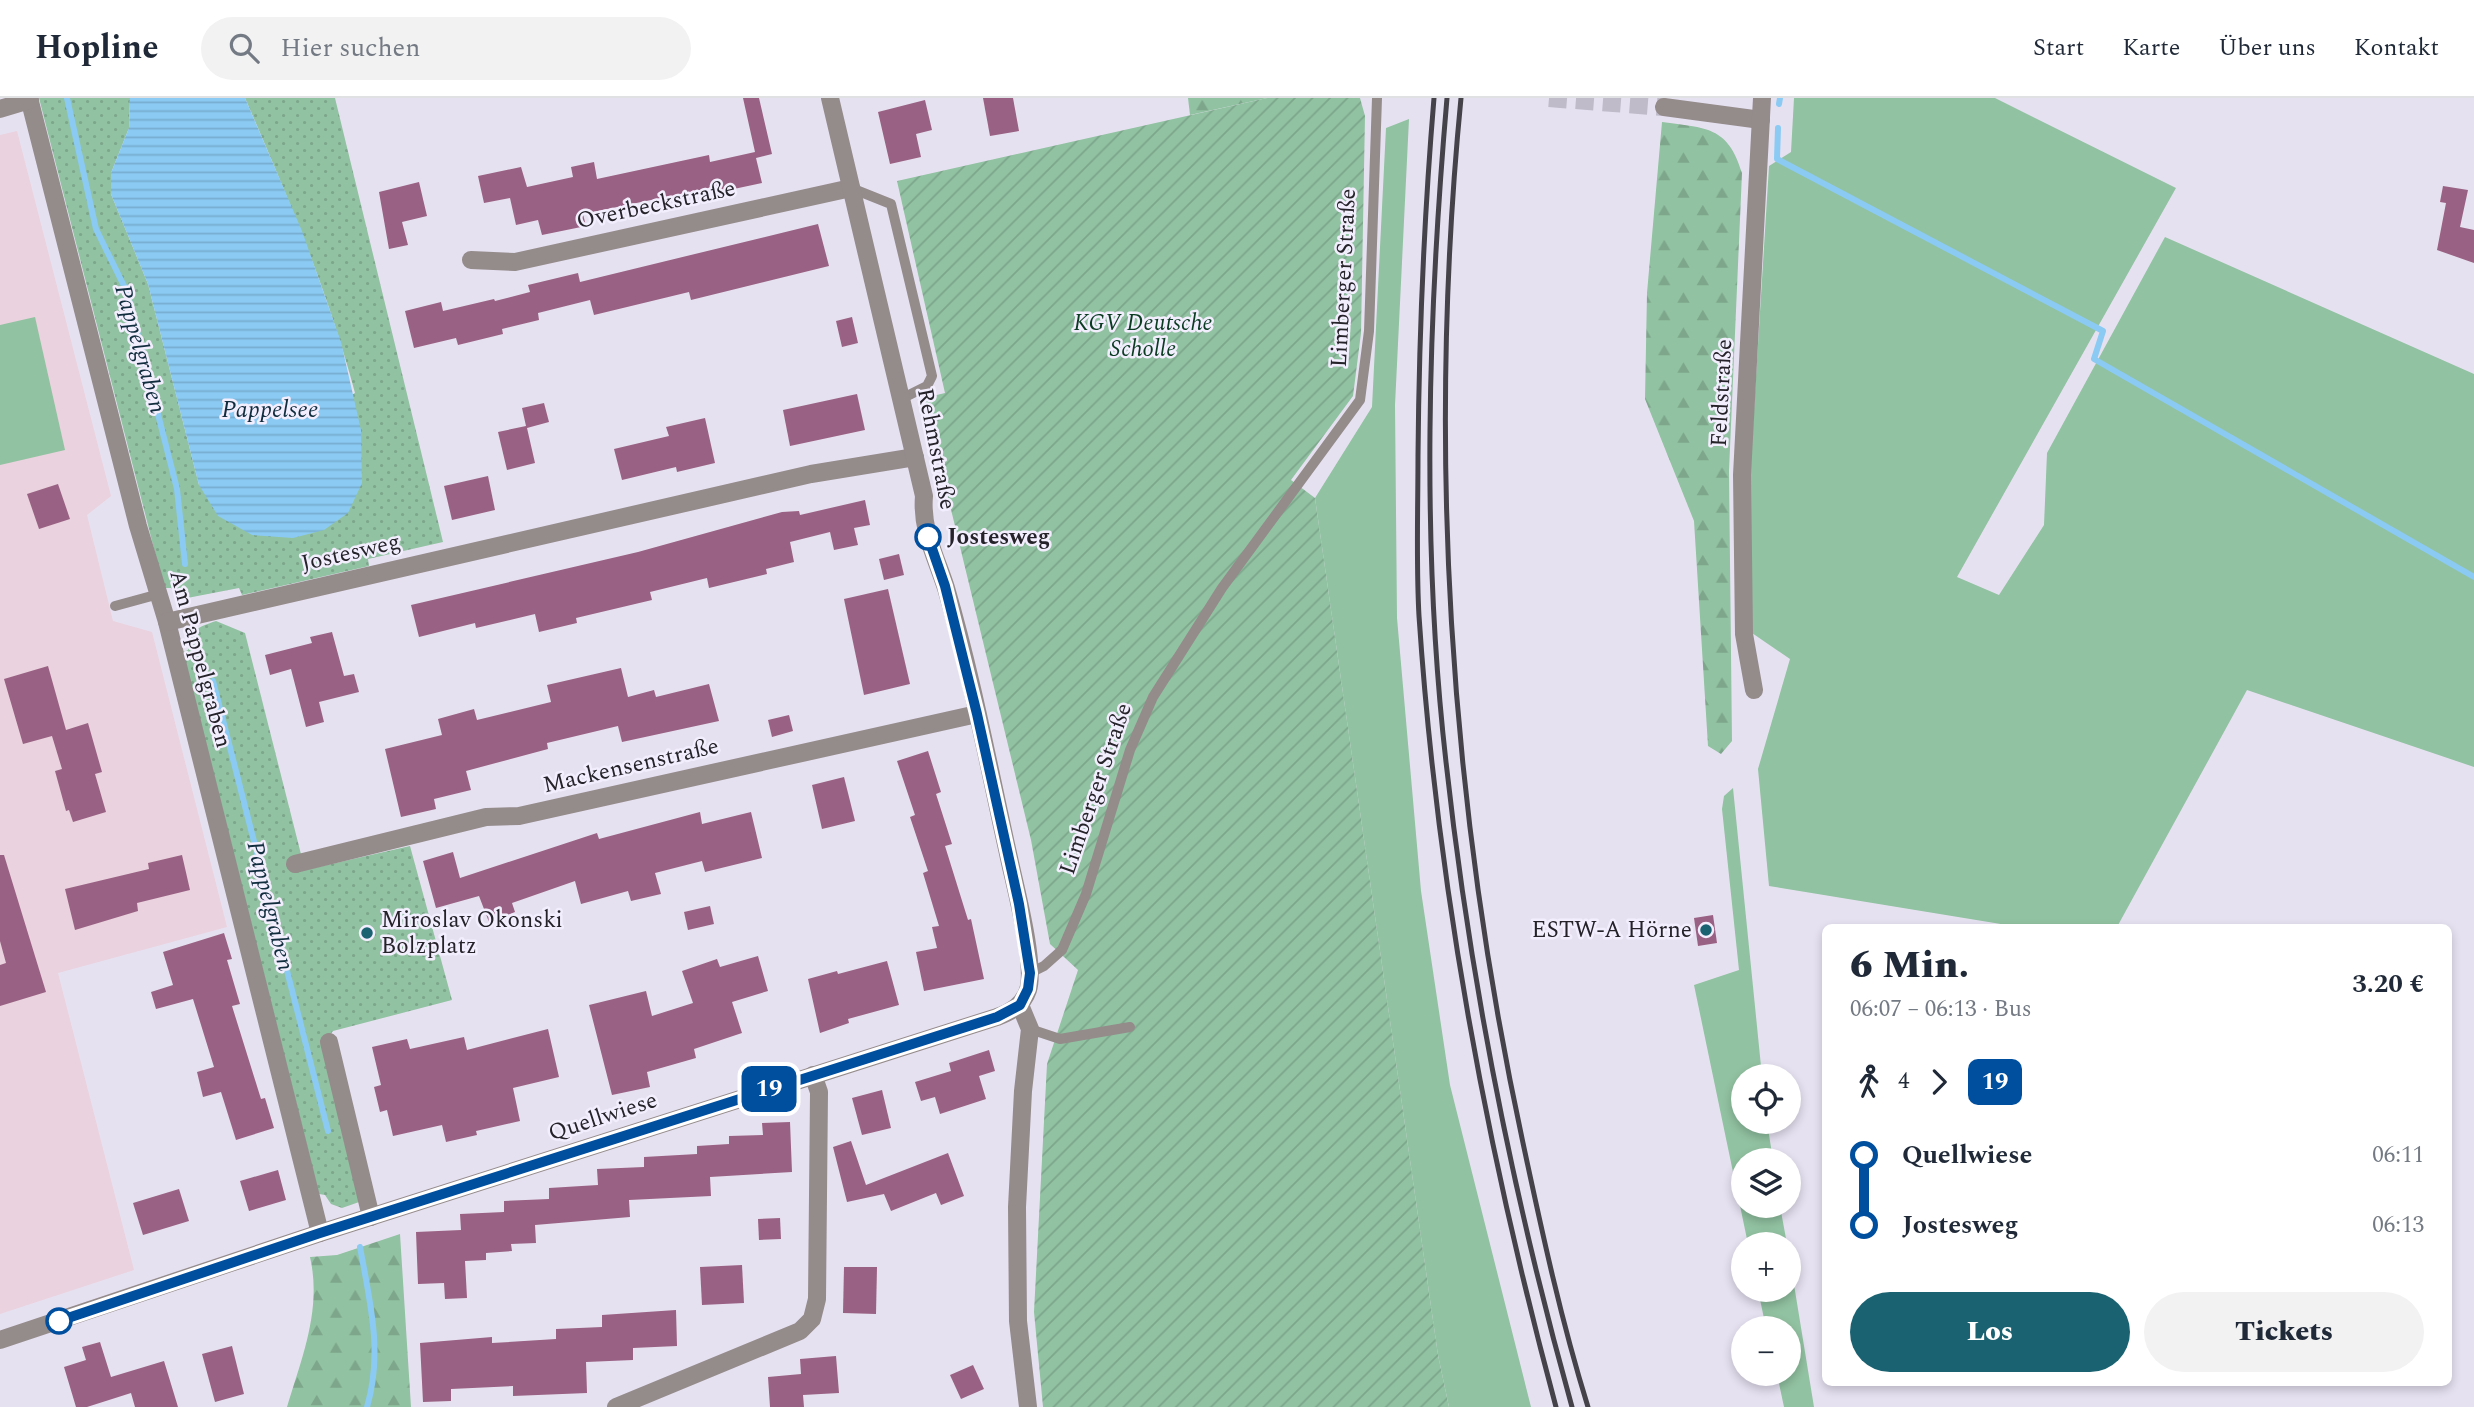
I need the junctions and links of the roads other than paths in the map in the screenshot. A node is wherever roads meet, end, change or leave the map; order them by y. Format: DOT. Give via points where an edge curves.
graph roads {
  1 [pos="830,98"];
  2 [pos="1377,98"];
  3 [pos="1762,98"];
  4 [pos="29,99"];
  5 [pos="1664,107"];
  6 [pos="0,109"];
  7 [pos="1761,120"];
  8 [pos="851,188"];
  9 [pos="471,260"];
  10 [pos="901,399"];
  11 [pos="915,457"];
  12 [pos="159,594"];
  13 [pos="116,606"];
  14 [pos="167,622"];
  15 [pos="1754,690"];
  16 [pos="977,714"];
  17 [pos="295,864"];
  18 [pos="1030,973"];
  19 [pos="1020,1005"];
  20 [pos="1130,1027"];
  21 [pos="1030,1029"];
  22 [pos="329,1042"];
  23 [pos="813,1075"];
  24 [pos="371,1217"];
  25 [pos="320,1233"];
  26 [pos="0,1340"];
  27 [pos="616,1407"];
  28 [pos="1028,1407"];
  1 -- 8 [label="street, Rehmstraße"];
  2 -- 18 [label="lane, Limberger Straße" via="1369,331 1360,400 1222,588 1153,697 1130,750 1086,894 1062,950"];
  3 -- 7 [label="street, Feldstraße"];
  4 -- 6 [label="street"];
  4 -- 12 [label="street, Am Pappelgraben"];
  5 -- 7 [label="street"];
  7 -- 15 [label="street, Feldstraße" via="1742,475 1744,634"];
  8 -- 9 [label="street, Overbeckstraße" via="515,262"];
  8 -- 10 [label="street, Rehmstraße"];
  8 -- 10 [label="lane" via="891,204 932,376 927,386"];
  10 -- 11 [label="street, Rehmstraße"];
  11 -- 14 [label="street, Jostesweg" via="811,474"];
  11 -- 16 [label="street, Rehmstraße" via="928,537"];
  12 -- 13 [label="lane"];
  12 -- 14 [label="street, Am Pappelgraben"];
  14 -- 25 [label="street, Am Pappelgraben"];
  16 -- 17 [label="street, Mackensenstraße" via="519,816 486,817"];
  16 -- 18 [label="street, Rehmstraße"];
  18 -- 19 [label="street"];
  19 -- 21 [label="street"];
  19 -- 23 [label="street, Quellwiese" via="997,1017"];
  20 -- 21 [label="lane" via="1060,1040"];
  21 -- 28 [label="street" via="1017,1207 1018,1321"];
  22 -- 24 [label="street"];
  23 -- 24 [label="street, Quellwiese"];
  23 -- 27 [label="street" via="819,1092 817,1299 812,1319 800,1331"];
  24 -- 25 [label="street, Quellwiese"];
  25 -- 26 [label="street, Quellwiese"];
}
